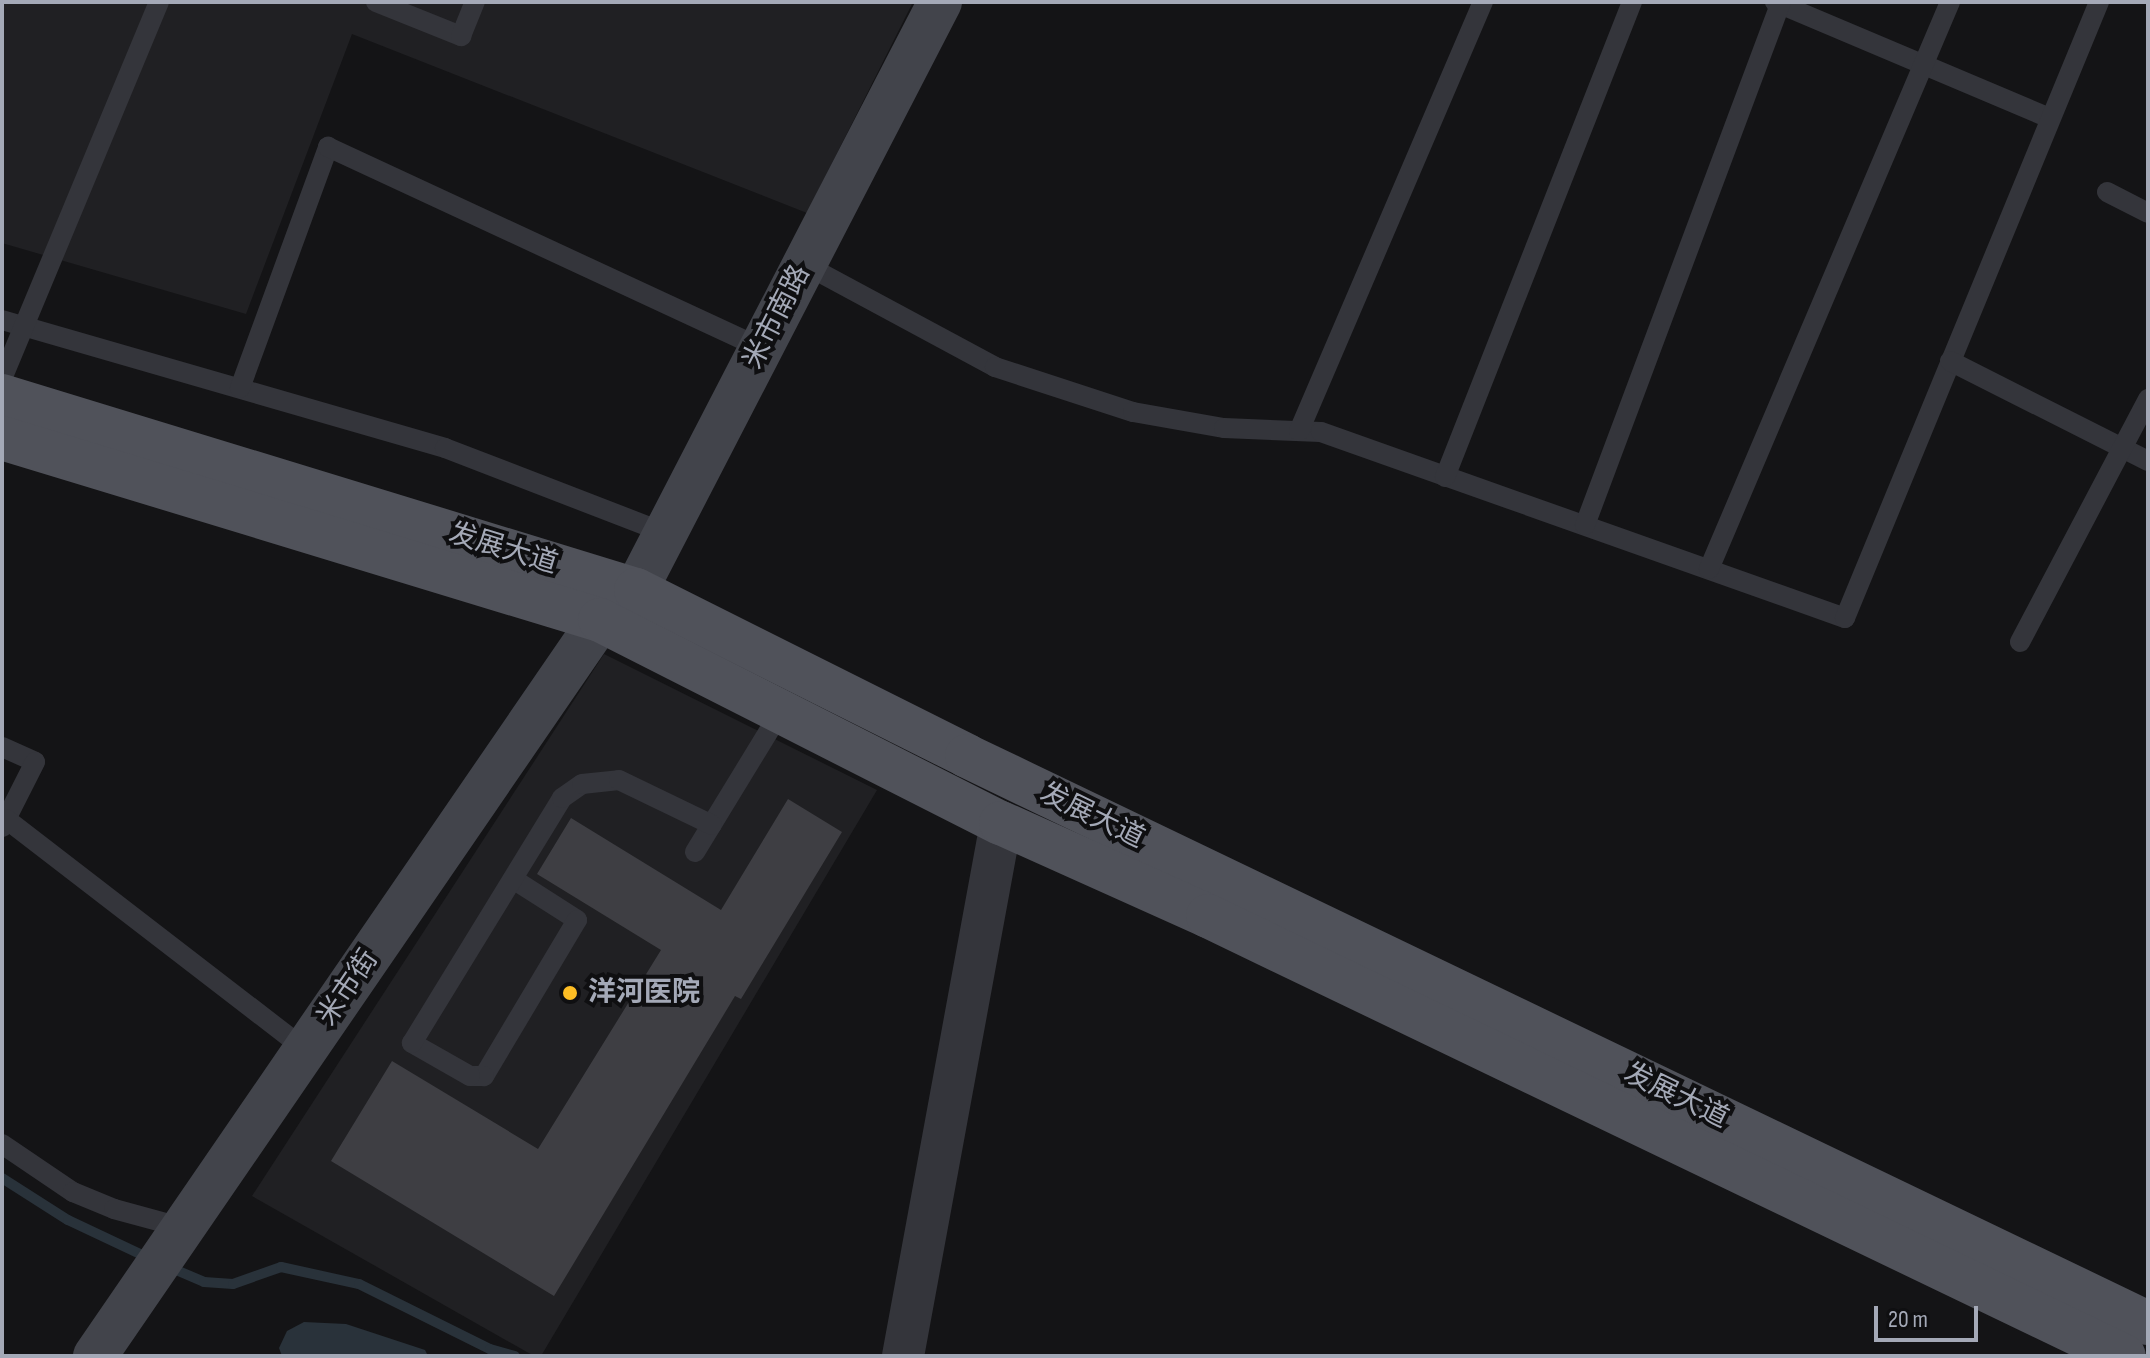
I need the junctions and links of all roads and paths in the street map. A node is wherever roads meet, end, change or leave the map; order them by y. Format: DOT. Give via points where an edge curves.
graph roads {
  1 [pos="159,2"];
  2 [pos="376,2"];
  3 [pos="475,2"];
  4 [pos="940,2"];
  5 [pos="1483,2"];
  6 [pos="1632,2"];
  7 [pos="1950,2"];
  8 [pos="2099,2"];
  9 [pos="1779,3"];
  10 [pos="1924,65"];
  11 [pos="2049,118"];
  12 [pos="2107,192"];
  13 [pos="2148,213"];
  14 [pos="804,264"];
  15 [pos="2,320"];
  16 [pos="24,326"];
  17 [pos="761,348"];
  18 [pos="1950,361"];
  19 [pos="2,379"];
  20 [pos="240,388"];
  21 [pos="2,396"];
  22 [pos="2148,399"];
  23 [pos="1299,431"];
  24 [pos="2,438"];
  25 [pos="2122,449"];
  26 [pos="2148,461"];
  27 [pos="1445,477"];
  28 [pos="1585,525"];
  29 [pos="665,533"];
  30 [pos="1709,569"];
  31 [pos="636,590"];
  32 [pos="600,620"];
  33 [pos="2020,642"];
  34 [pos="804,674"];
  35 [pos="781,711"];
  36 [pos="2,747"];
  37 [pos="4,823"];
  38 [pos="1001,823"];
  39 [pos="712,825"];
  40 [pos="695,852"];
  41 [pos="513,879"];
  42 [pos="306,1050"];
  43 [pos="2,1144"];
  44 [pos="168,1251"];
  45 [pos="2148,1323"];
  46 [pos="95,1356"];
  47 [pos="903,1356"];
  48 [pos="2124,1356"];
  1 -- 16 [label="lane"];
  2 -- 3 [label="lane" via="461,36"];
  4 -- 14 [label="street, 米市南路"];
  5 -- 23 [label="lane"];
  6 -- 27 [label="lane"];
  7 -- 10 [label="lane"];
  8 -- 11 [label="lane"];
  9 -- 10 [label="lane"];
  9 -- 28 [label="lane"];
  10 -- 11 [label="lane"];
  10 -- 30 [label="lane"];
  11 -- 18 [label="lane"];
  12 -- 13 [label="lane"];
  14 -- 17 [label="street, 米市南路"];
  14 -- 23 [label="lane" via="995,367 1133,412 1224,428"];
  15 -- 16 [label="lane"];
  16 -- 19 [label="lane"];
  16 -- 20 [label="lane"];
  17 -- 20 [label="lane" via="328,147"];
  17 -- 29 [label="street, 米市南路"];
  18 -- 25 [label="lane"];
  18 -- 30 [label="lane" via="1845,618"];
  20 -- 29 [label="lane" via="445,448"];
  21 -- 31 [label="main road, 发展大道"];
  22 -- 25 [label="lane"];
  23 -- 27 [label="lane" via="1321,432"];
  24 -- 32 [label="main road, 发展大道"];
  25 -- 26 [label="lane"];
  25 -- 33 [label="lane"];
  27 -- 28 [label="lane"];
  28 -- 30 [label="lane"];
  29 -- 31 [label="street, 米市南路"];
  31 -- 32 [label="street, 米市南路"];
  31 -- 34 [label="main road, 发展大道"];
  32 -- 35 [label="main road, 发展大道"];
  32 -- 42 [label="street, 米市街"];
  34 -- 35 [label="lane"];
  34 -- 45 [label="main road, 发展大道"];
  35 -- 38 [label="main road, 发展大道"];
  35 -- 39 [label="lane"];
  36 -- 37 [label="lane" via="35,762"];
  37 -- 42 [label="lane"];
  38 -- 47 [label="street"];
  38 -- 48 [label="main road, 发展大道" via="1208,916"];
  39 -- 40 [label="lane"];
  39 -- 41 [label="lane" via="619,780 582,784 562,798"];
  41 -- 41 [label="lane" via="412,1043 470,1076 484,1076 577,920"];
  42 -- 44 [label="street, 米市街"];
  43 -- 44 [label="lane" via="73,1192 114,1209"];
  44 -- 46 [label="street, 米市街"];
}
